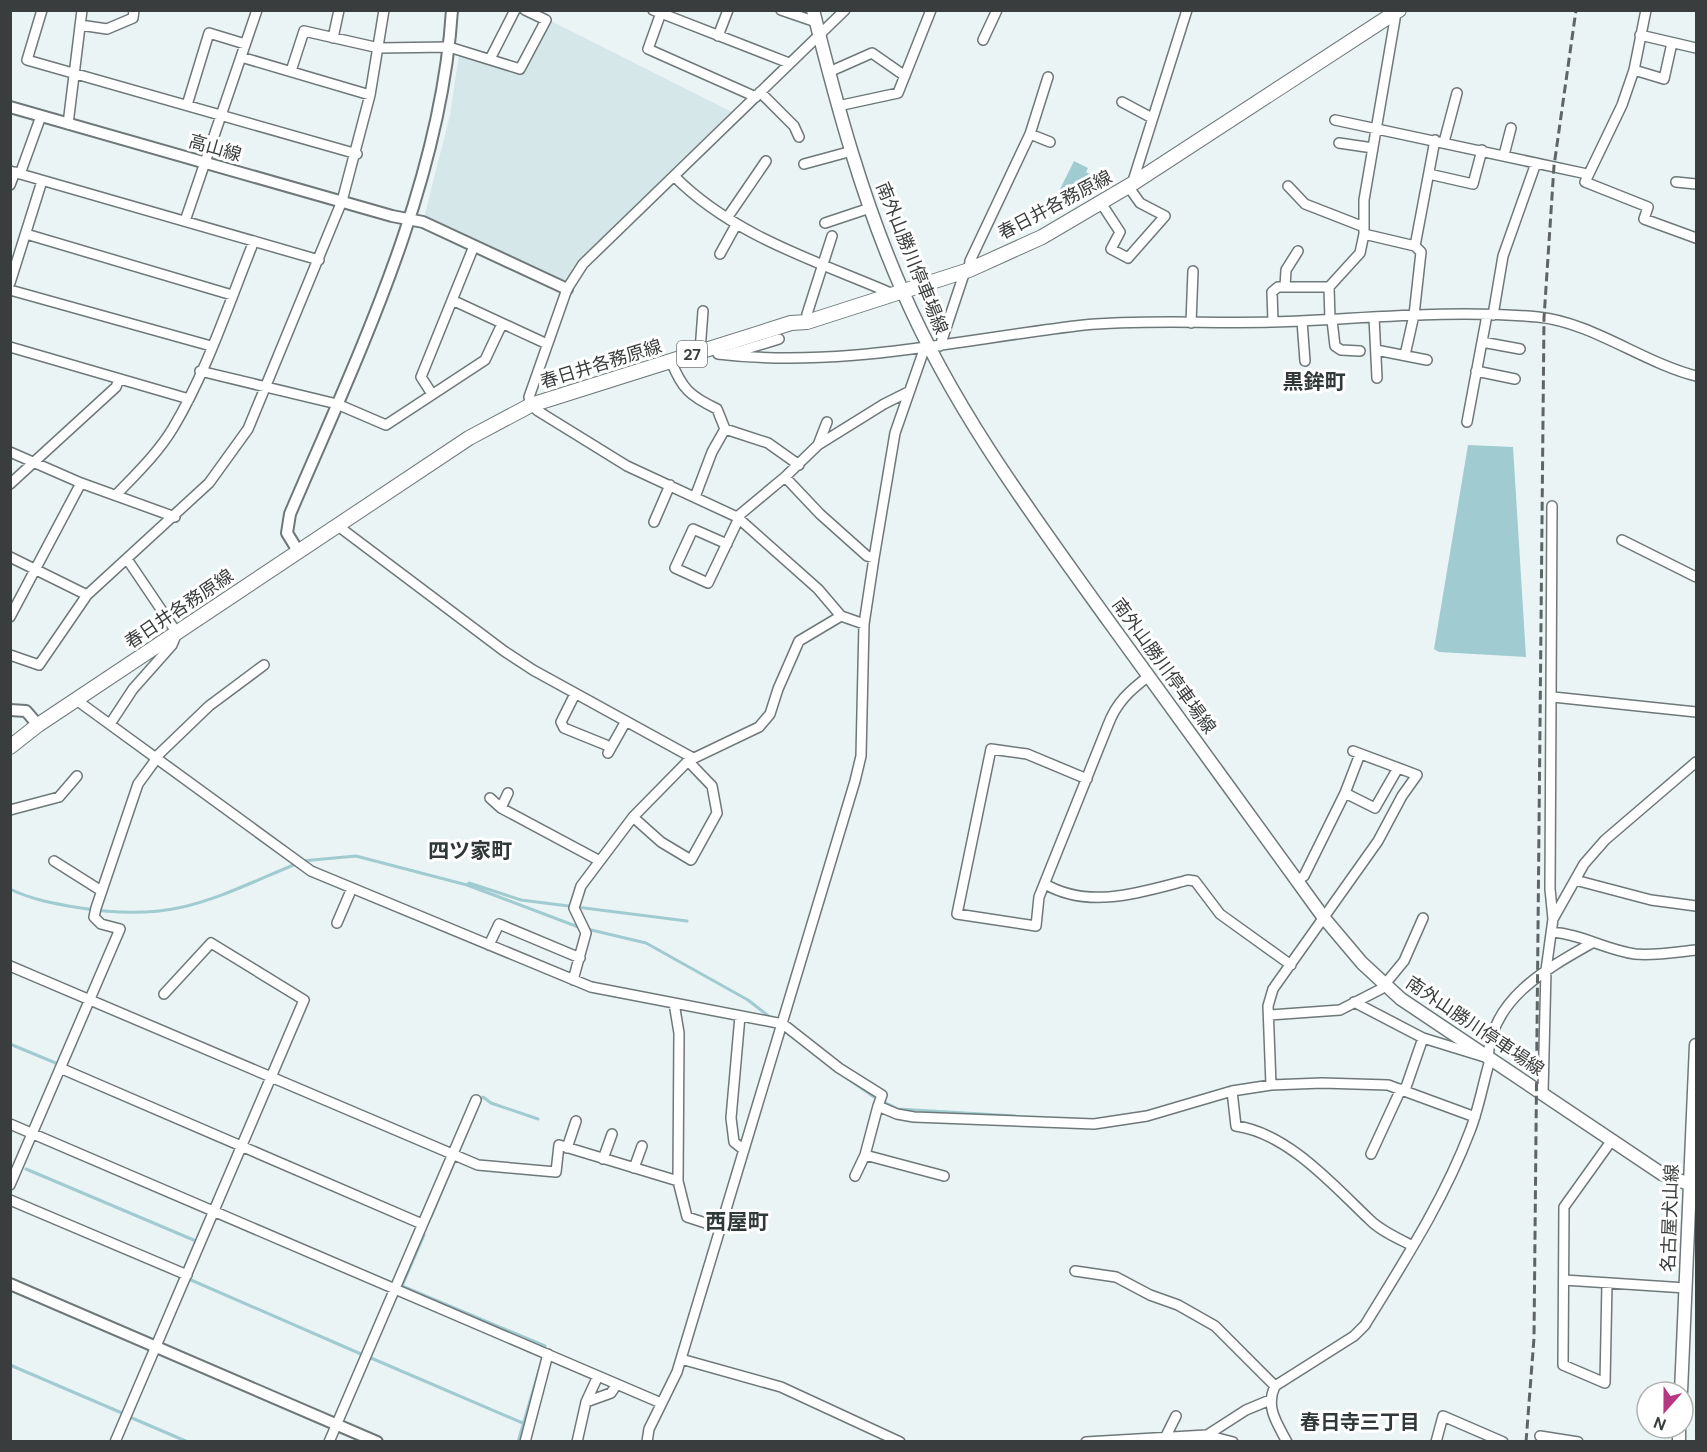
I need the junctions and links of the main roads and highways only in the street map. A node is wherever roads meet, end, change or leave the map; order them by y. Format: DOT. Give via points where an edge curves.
graph roads {
  1 [pos="1396,13"];
  2 [pos="814,16"];
  3 [pos="898,293"];
  4 [pos="10,747"];
  5 [pos="1696,1045"];
  6 [pos="1689,1184"];
  7 [pos="1682,1380"];
  1 -- 3 [label="main road, 春日井各務原線 / 27" via="1130,185 1042,237 967,270"];
  2 -- 3 [label="main road, 南外山勝川停車場線" via="838,106"];
  3 -- 4 [label="main road, 春日井各務原線 / 27" via="807,322 791,323 720,351 700,351 531,405 469,438 75,699"];
  3 -- 6 [label="main road, 南外山勝川停車場線" via="932,347 966,415 1021,499 1296,881 1362,963 1401,999 1489,1059 1662,1174"];
  5 -- 6 [label="main road, 名古屋犬山線"];
  6 -- 7 [label="main road, 名古屋犬山線"];
}
